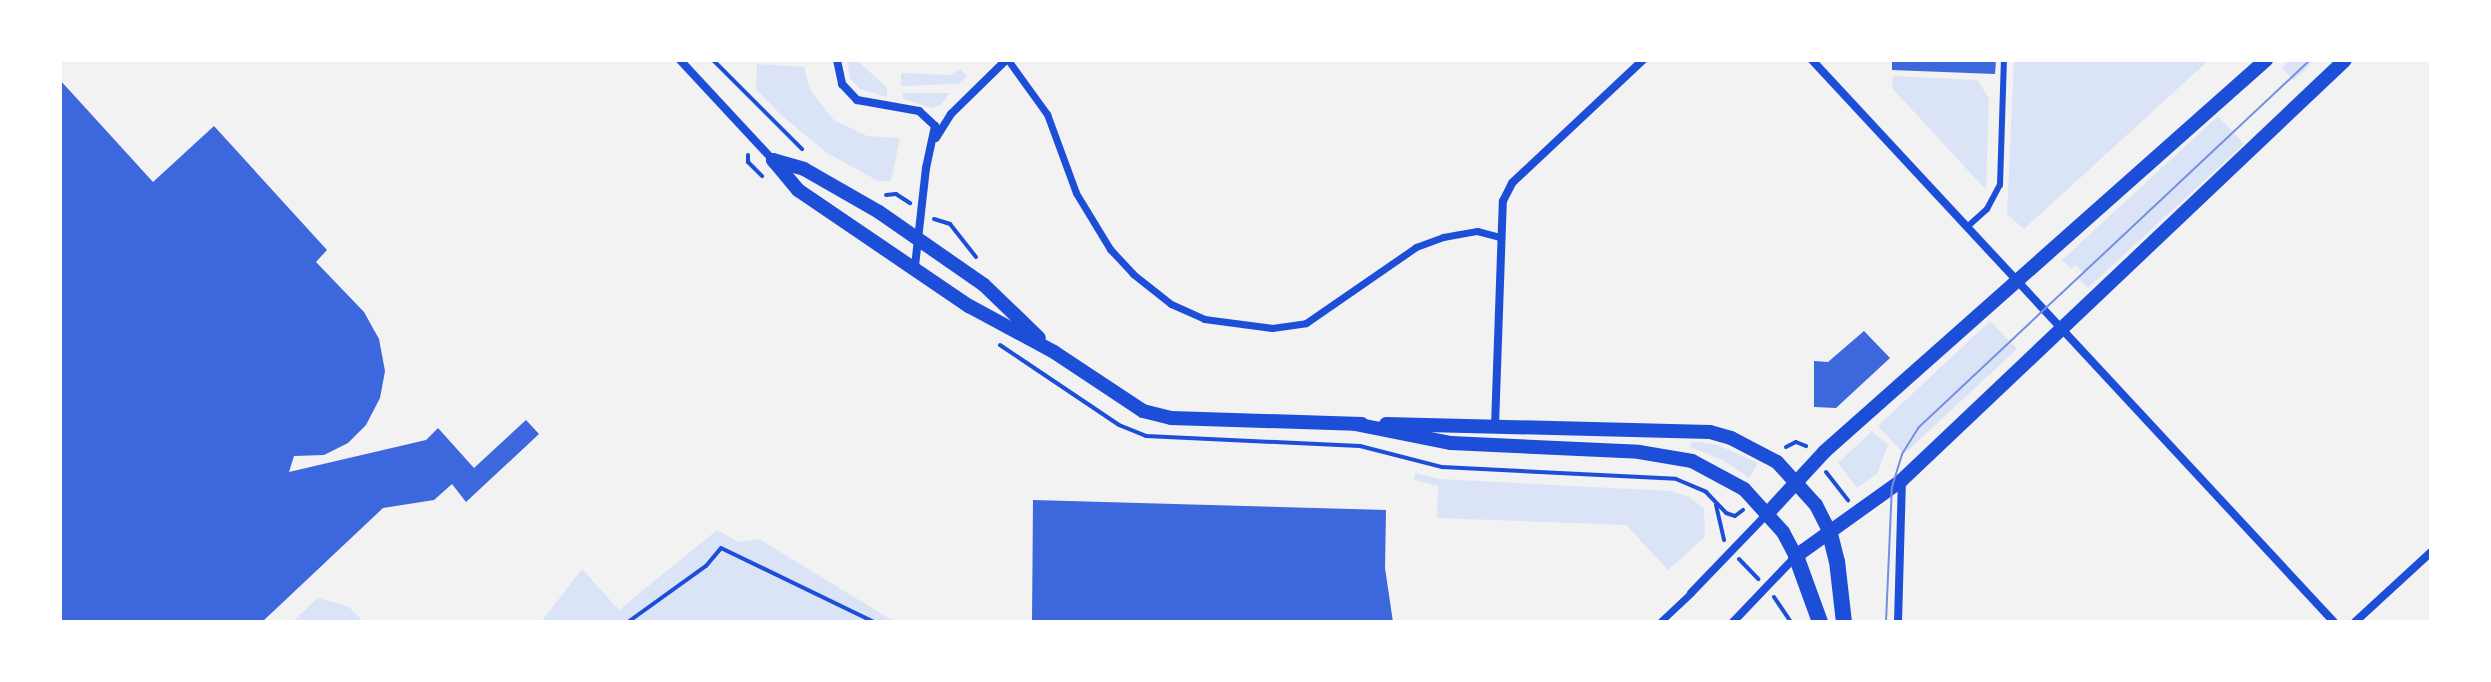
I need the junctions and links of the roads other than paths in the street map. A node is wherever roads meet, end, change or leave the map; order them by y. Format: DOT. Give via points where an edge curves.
graph roads {
  1 [pos="680,60"];
  2 [pos="837,60"];
  3 [pos="1007,60"];
  4 [pos="1643,60"];
  5 [pos="1812,60"];
  6 [pos="2004,60"];
  7 [pos="2266,60"];
  8 [pos="2345,60"];
  9 [pos="1634,64"];
  10 [pos="934,142"];
  11 [pos="773,160"];
  12 [pos="1967,227"];
  13 [pos="1500,237"];
  14 [pos="918,238"];
  15 [pos="915,266"];
  16 [pos="2017,281"];
  17 [pos="2063,330"];
  18 [pos="1054,352"];
  19 [pos="1355,424"];
  20 [pos="1495,426"];
  21 [pos="1796,479"];
  22 [pos="1902,480"];
  23 [pos="1768,513"];
  24 [pos="1829,530"];
  25 [pos="2431,552"];
  26 [pos="1796,556"];
  27 [pos="1691,593"];
  28 [pos="1660,622"];
  29 [pos="1733,622"];
  30 [pos="1820,622"];
  31 [pos="1844,622"];
  32 [pos="1898,622"];
  33 [pos="2334,622"];
  34 [pos="2355,622"];
  1 -- 11 [label="street"];
  2 -- 10 [label="street" via="839,77 851,96 924,114 935,126"];
  3 -- 10 [label="street" via="951,114"];
  3 -- 13 [label="street" via="1047,114 1076,193 1110,249 1171,304 1204,319 1272,328 1306,323 1416,247 1477,231"];
  4 -- 9 [label="street"];
  5 -- 12 [label="street"];
  6 -- 12 [label="lane" via="2000,185 1987,209"];
  7 -- 16 [label="street"];
  8 -- 17 [label="street"];
  9 -- 13 [label="street" via="1512,183 1503,201"];
  10 -- 14 [label="street"];
  11 -- 14 [label="street" via="804,169"];
  11 -- 15 [label="street" via="798,190"];
  12 -- 16 [label="street"];
  13 -- 20 [label="street"];
  14 -- 15 [label="street"];
  14 -- 18 [label="street" via="984,285"];
  15 -- 18 [label="street" via="969,306"];
  16 -- 17 [label="street"];
  16 -- 21 [label="street"];
  17 -- 22 [label="street"];
  17 -- 33 [label="street"];
  18 -- 19 [label="street" via="1143,411 1171,418"];
  19 -- 20 [label="street"];
  19 -- 23 [label="street" via="1451,443 1666,454 1716,471"];
  20 -- 21 [label="street" via="1710,432 1758,450"];
  21 -- 23 [label="street"];
  21 -- 24 [label="street"];
  22 -- 24 [label="street"];
  22 -- 32 [label="street"];
  23 -- 26 [label="street"];
  23 -- 27 [label="street"];
  24 -- 26 [label="street"];
  24 -- 31 [label="main road"];
  25 -- 34 [label="street"];
  26 -- 29 [label="street"];
  26 -- 30 [label="main road"];
  27 -- 28 [label="street"];
}
